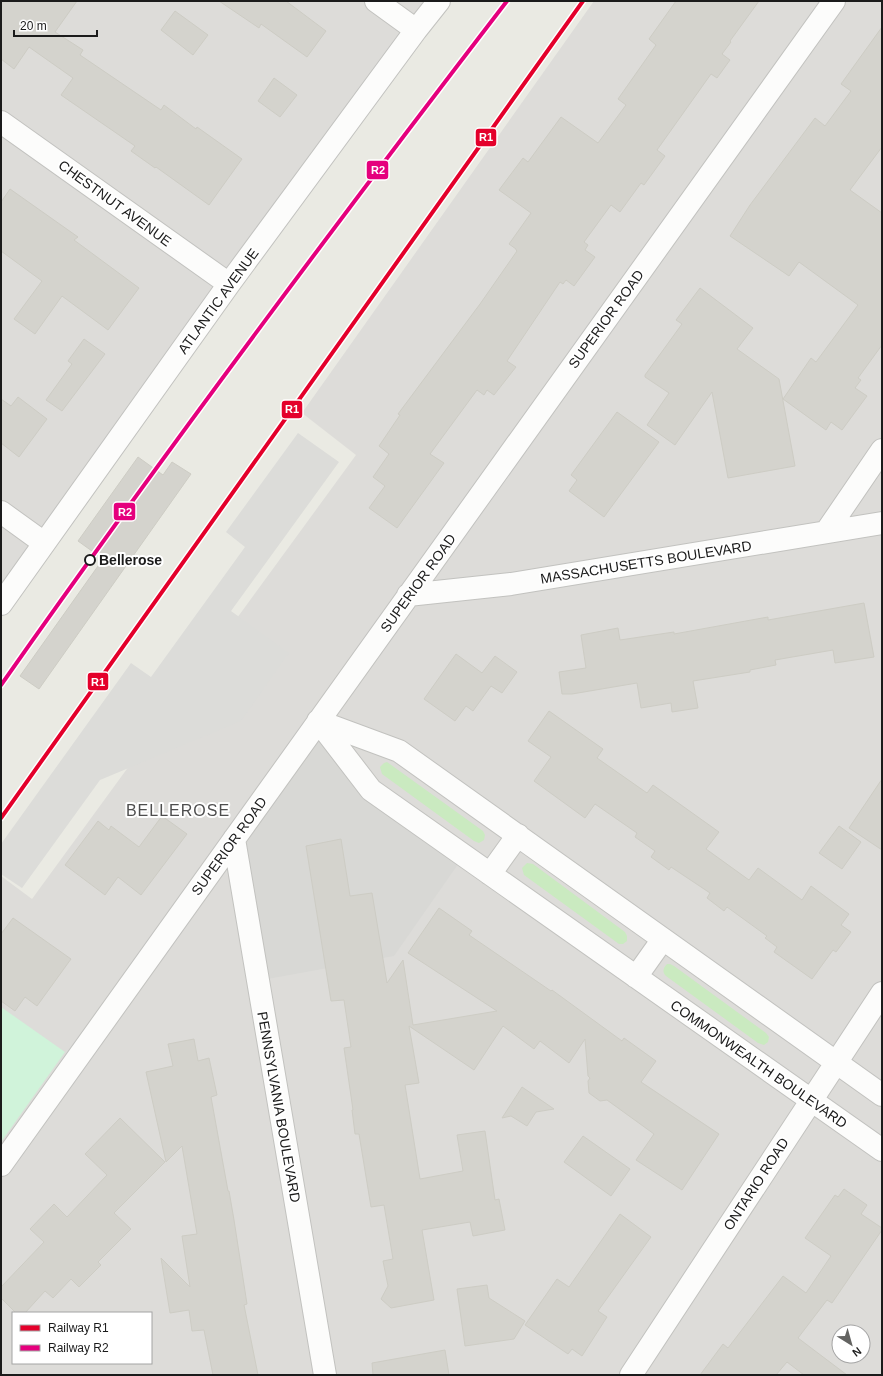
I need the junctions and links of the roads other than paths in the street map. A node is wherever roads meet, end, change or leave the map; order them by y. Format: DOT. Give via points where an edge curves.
graph roads {
  1 [pos="376,1"];
  2 [pos="439,1"];
  3 [pos="834,1"];
  4 [pos="416,30"];
  5 [pos="1,122"];
  6 [pos="229,284"];
  7 [pos="882,450"];
  8 [pos="1,512"];
  9 [pos="882,523"];
  10 [pos="826,532"];
  11 [pos="44,543"];
  12 [pos="408,595"];
  13 [pos="1,604"];
  14 [pos="318,721"];
  15 [pos="518,835"];
  16 [pos="234,839"];
  17 [pos="490,874"];
  18 [pos="663,939"];
  19 [pos="636,977"];
  20 [pos="882,993"];
  21 [pos="836,1062"];
  22 [pos="882,1095"];
  23 [pos="811,1100"];
  24 [pos="882,1150"];
  25 [pos="1,1164"];
  26 [pos="325,1375"];
  27 [pos="631,1375"];
  1 -- 4 [label="street"];
  2 -- 4 [label="street, ATLANTIC AVENUE"];
  3 -- 12 [label="street, SUPERIOR ROAD"];
  4 -- 6 [label="street, ATLANTIC AVENUE"];
  5 -- 6 [label="street, CHESTNUT AVENUE"];
  6 -- 11 [label="street, ATLANTIC AVENUE"];
  7 -- 10 [label="street"];
  8 -- 11 [label="street"];
  9 -- 10 [label="street, MASSACHUSETTS BOULEVARD"];
  10 -- 12 [label="street, MASSACHUSETTS BOULEVARD" via="511,584"];
  11 -- 13 [label="street, ATLANTIC AVENUE"];
  12 -- 14 [label="street, SUPERIOR ROAD"];
  14 -- 15 [label="street" via="399,751"];
  14 -- 16 [label="street, SUPERIOR ROAD"];
  14 -- 17 [label="street, COMMONWEALTH BOULEVARD" via="371,790"];
  15 -- 17 [label="street"];
  15 -- 18 [label="street"];
  16 -- 25 [label="street, SUPERIOR ROAD"];
  16 -- 26 [label="street, PENNSYLVANIA BOULEVARD"];
  17 -- 19 [label="street, COMMONWEALTH BOULEVARD"];
  18 -- 19 [label="street"];
  18 -- 21 [label="street"];
  19 -- 23 [label="street, COMMONWEALTH BOULEVARD"];
  20 -- 21 [label="street, ONTARIO ROAD"];
  21 -- 22 [label="street"];
  21 -- 23 [label="street, ONTARIO ROAD"];
  23 -- 24 [label="street, COMMONWEALTH BOULEVARD"];
  23 -- 27 [label="street, ONTARIO ROAD"];
}
